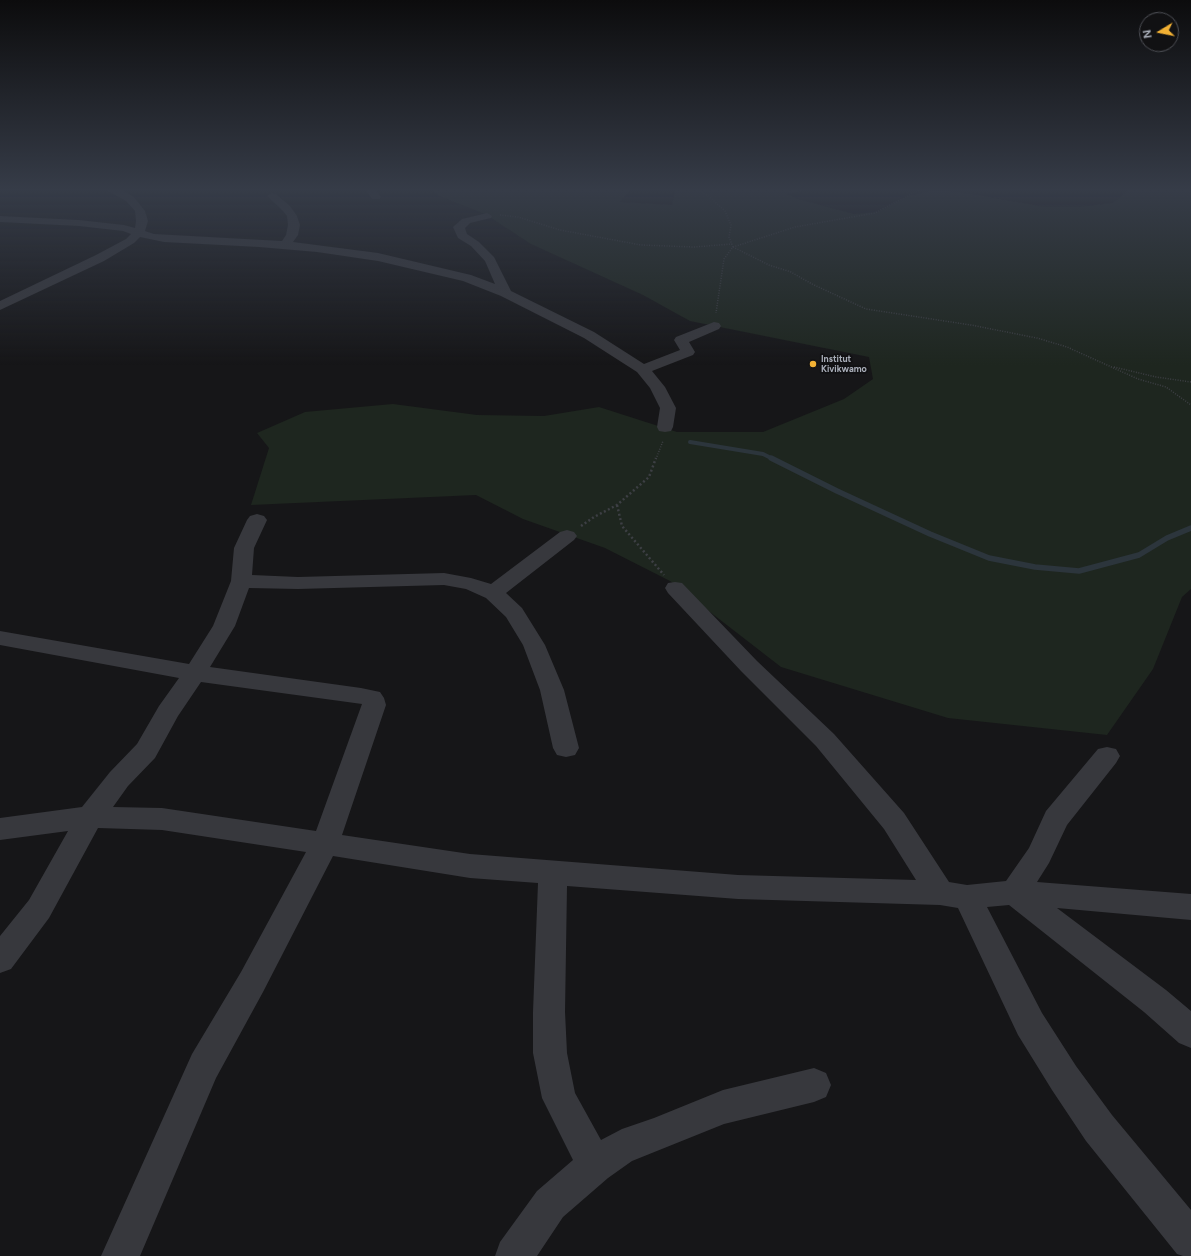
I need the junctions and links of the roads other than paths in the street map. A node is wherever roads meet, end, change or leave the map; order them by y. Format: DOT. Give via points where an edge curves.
graph roads {
  1 [pos="117,249"];
  2 [pos="321,249"];
  3 [pos="479,249"];
  4 [pos="506,293"];
  5 [pos="0,306"];
  6 [pos="714,326"];
  7 [pos="642,369"];
  8 [pos="665,427"];
  9 [pos="257,520"];
  10 [pos="566,536"];
  11 [pos="241,581"];
  12 [pos="675,588"];
  13 [pos="493,593"];
  14 [pos="0,638"];
  15 [pos="195,673"];
  16 [pos="566,748"];
  17 [pos="1108,756"];
  18 [pos="90,817"];
  19 [pos="0,829"];
  20 [pos="325,844"];
  21 [pos="553,873"];
  22 [pos="1014,892"];
  23 [pos="953,895"];
  24 [pos="1191,907"];
  25 [pos="0,959"];
  26 [pos="1191,1032"];
  27 [pos="814,1085"];
  28 [pos="595,1165"];
  29 [pos="1191,1240"];
  30 [pos="120,1256"];
  31 [pos="514,1256"];
  1 -- 5 [label="street"];
  2 -- 4 [label="street" via="427,268 468,278"];
  3 -- 4 [label="street" via="490,260"];
  4 -- 7 [label="street" via="589,335"];
  6 -- 7 [label="street" via="681,340 688,352"];
  7 -- 8 [label="street" via="657,387 668,408"];
  9 -- 11 [label="street" via="244,548"];
  10 -- 13 [label="street"];
  11 -- 13 [label="street" via="298,583 444,579 471,584"];
  11 -- 15 [label="street" via="224,626"];
  12 -- 23 [label="street" via="825,740"];
  13 -- 16 [label="street" via="514,613 534,644 552,690"];
  14 -- 15 [label="street"];
  15 -- 18 [label="street" via="168,712 146,751 119,779"];
  15 -- 20 [label="street" via="372,698 374,705"];
  17 -- 22 [label="street" via="1056,819 1039,855"];
  18 -- 19 [label="street"];
  18 -- 20 [label="street" via="162,819"];
  18 -- 25 [label="street" via="38,909"];
  20 -- 21 [label="street" via="470,866"];
  20 -- 30 [label="street" via="204,1066"];
  21 -- 23 [label="street" via="738,887"];
  21 -- 28 [label="street" via="548,1012 550,1052 559,1098"];
  22 -- 23 [label="street"];
  22 -- 24 [label="street"];
  22 -- 26 [label="street"];
  23 -- 29 [label="street" via="1064,1078 1099,1128"];
  27 -- 28 [label="street" via="723,1107 622,1147"];
  28 -- 31 [label="street" via="550,1204"];
}
